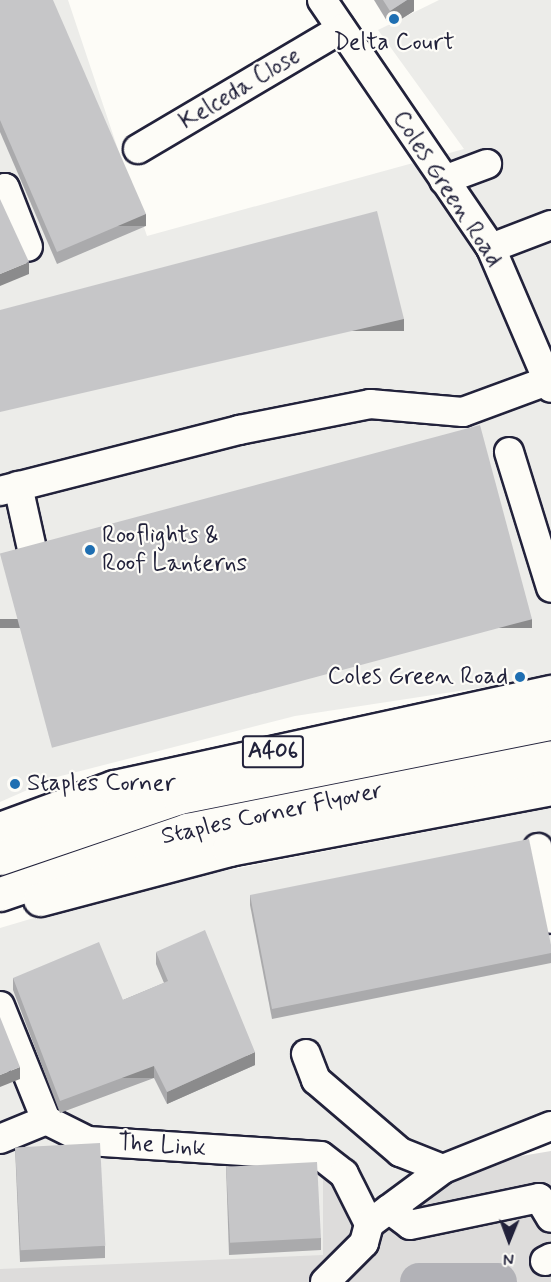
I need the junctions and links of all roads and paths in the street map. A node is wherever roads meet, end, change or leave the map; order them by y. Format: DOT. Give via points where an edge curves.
graph roads {
  1 [pos="322,0"];
  2 [pos="341,29"];
  3 [pos="138,149"];
  4 [pos="487,164"];
  5 [pos="444,180"];
  6 [pos="2,185"];
  7 [pos="551,225"];
  8 [pos="28,247"];
  9 [pos="491,248"];
  10 [pos="549,385"];
  11 [pos="509,452"];
  12 [pos="9,488"];
  13 [pos="32,549"];
  14 [pos="548,570"];
  15 [pos="551,692"];
  16 [pos="551,723"];
  17 [pos="551,757"];
  18 [pos="551,788"];
  19 [pos="0,829"];
  20 [pos="538,848"];
  21 [pos="0,858"];
  22 [pos="0,894"];
  23 [pos="0,912"];
  24 [pos="551,919"];
  25 [pos="0,1006"];
  26 [pos="306,1054"];
  27 [pos="46,1120"];
  28 [pos="551,1126"];
  29 [pos="0,1139"];
  30 [pos="443,1169"];
  31 [pos="551,1218"];
  32 [pos="374,1225"];
  33 [pos="325,1282"];
  1 -- 2 [label="street, Coles Green Road"];
  2 -- 3 [label="street, Kelceda Close"];
  2 -- 5 [label="street, Coles Green Road"];
  4 -- 5 [label="street"];
  5 -- 9 [label="street, Coles Green Road"];
  6 -- 8 [label="street"];
  7 -- 9 [label="street"];
  9 -- 10 [label="street, Coles Green Road"];
  10 -- 12 [label="street" via="463,412 370,404 239,430"];
  11 -- 14 [label="street"];
  12 -- 13 [label="street"];
  15 -- 19 [label="highway, A406" via="114,787"];
  16 -- 21 [label="highway, Staples Corner Flyover / A406" via="241,783 121,813"];
  17 -- 22 [label="highway, Staples Corner Flyover / A406" via="249,816 131,846"];
  18 -- 23 [label="highway" via="230,849"];
  20 -- 24 [label="street"];
  25 -- 27 [label="street"];
  26 -- 30 [label="street" via="316,1080 400,1152"];
  27 -- 29 [label="street"];
  27 -- 32 [label="street, The Link" via="88,1141 321,1156 344,1174"];
  28 -- 30 [label="street"];
  30 -- 32 [label="street"];
  31 -- 32 [label="street" via="539,1198 410,1225"];
  32 -- 33 [label="street"];
}
